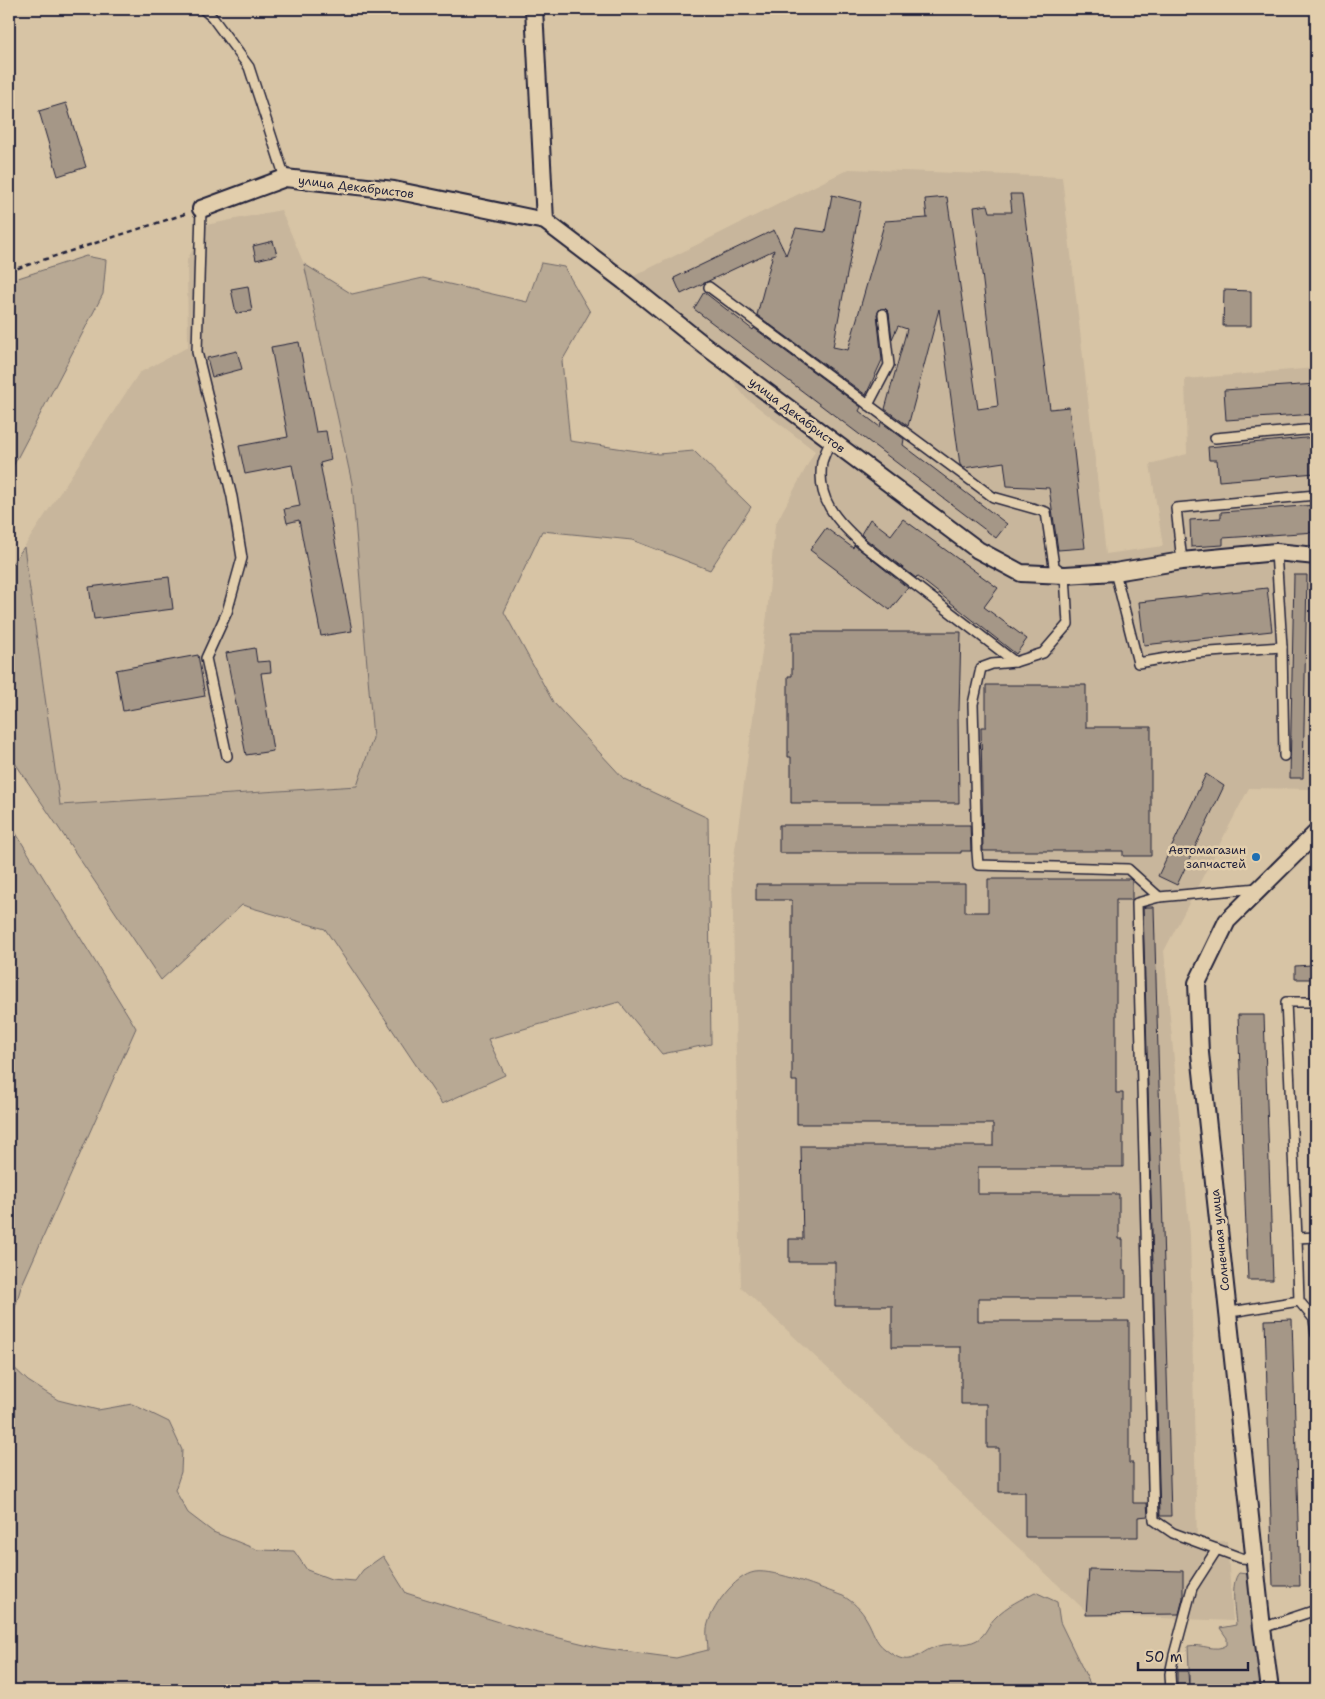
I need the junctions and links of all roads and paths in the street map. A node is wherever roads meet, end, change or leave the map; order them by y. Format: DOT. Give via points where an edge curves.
graph roads {
  1 [pos="203,9"];
  2 [pos="534,9"];
  3 [pos="285,178"];
  4 [pos="201,208"];
  5 [pos="544,221"];
  6 [pos="9,271"];
  7 [pos="709,288"];
  8 [pos="883,314"];
  9 [pos="868,405"];
  10 [pos="1316,429"];
  11 [pos="1215,438"];
  12 [pos="831,440"];
  13 [pos="1316,495"];
  14 [pos="1276,552"];
  15 [pos="1316,556"];
  16 [pos="1182,561"];
  17 [pos="1115,572"];
  18 [pos="1065,575"];
  19 [pos="1282,646"];
  20 [pos="1015,662"];
  21 [pos="227,756"];
  22 [pos="1284,756"];
  23 [pos="1316,833"];
  24 [pos="1260,888"];
  25 [pos="1159,897"];
  26 [pos="1316,1002"];
  27 [pos="1316,1237"];
  28 [pos="1297,1238"];
  29 [pos="1298,1301"];
  30 [pos="1228,1310"];
  31 [pos="1316,1334"];
  32 [pos="1217,1550"];
  33 [pos="1254,1559"];
  34 [pos="1316,1610"];
  35 [pos="1262,1628"];
  36 [pos="1171,1690"];
  37 [pos="1270,1690"];
  1 -- 3 [label="lane" via="249,67"];
  2 -- 5 [label="street"];
  3 -- 4 [label="street, улица Декабристов"];
  3 -- 5 [label="street, улица Декабристов" via="394,190"];
  4 -- 6 [label="path"];
  4 -- 21 [label="lane" via="197,352 232,496 242,558 227,612 206,658"];
  5 -- 12 [label="street, улица Декабристов"];
  7 -- 9 [label="lane"];
  8 -- 9 [label="lane" via="889,365"];
  9 -- 18 [label="lane" via="992,497 1046,512 1054,566"];
  10 -- 11 [label="lane"];
  12 -- 18 [label="street, улица Декабристов" via="978,550 1021,572"];
  12 -- 20 [label="lane" via="823,461 821,488 830,510 839,521 863,545"];
  13 -- 16 [label="lane" via="1176,508"];
  14 -- 15 [label="street, улица Декабристов"];
  14 -- 16 [label="street, улица Декабристов"];
  14 -- 19 [label="lane"];
  16 -- 17 [label="street, улица Декабристов"];
  17 -- 18 [label="street, улица Декабристов"];
  17 -- 19 [label="lane" via="1138,664 1196,653"];
  18 -- 20 [label="lane" via="1068,624 1042,653"];
  19 -- 22 [label="lane"];
  20 -- 25 [label="lane" via="981,668 974,704 978,865 1128,869"];
  23 -- 24 [label="street, Солнечная улица"];
  24 -- 25 [label="lane"];
  24 -- 30 [label="street, Солнечная улица" via="1227,921 1197,983 1200,1053"];
  25 -- 32 [label="lane" via="1137,903 1154,1520 1173,1533"];
  26 -- 28 [label="lane" via="1286,1002"];
  27 -- 28 [label="lane"];
  28 -- 29 [label="lane"];
  29 -- 30 [label="lane"];
  29 -- 31 [label="lane" via="1314,1319"];
  30 -- 33 [label="street, Солнечная улица"];
  32 -- 33 [label="lane"];
  32 -- 36 [label="lane" via="1192,1588 1170,1674"];
  33 -- 35 [label="street, Солнечная улица"];
  34 -- 35 [label="lane"];
  35 -- 37 [label="street, Солнечная улица"];
}
